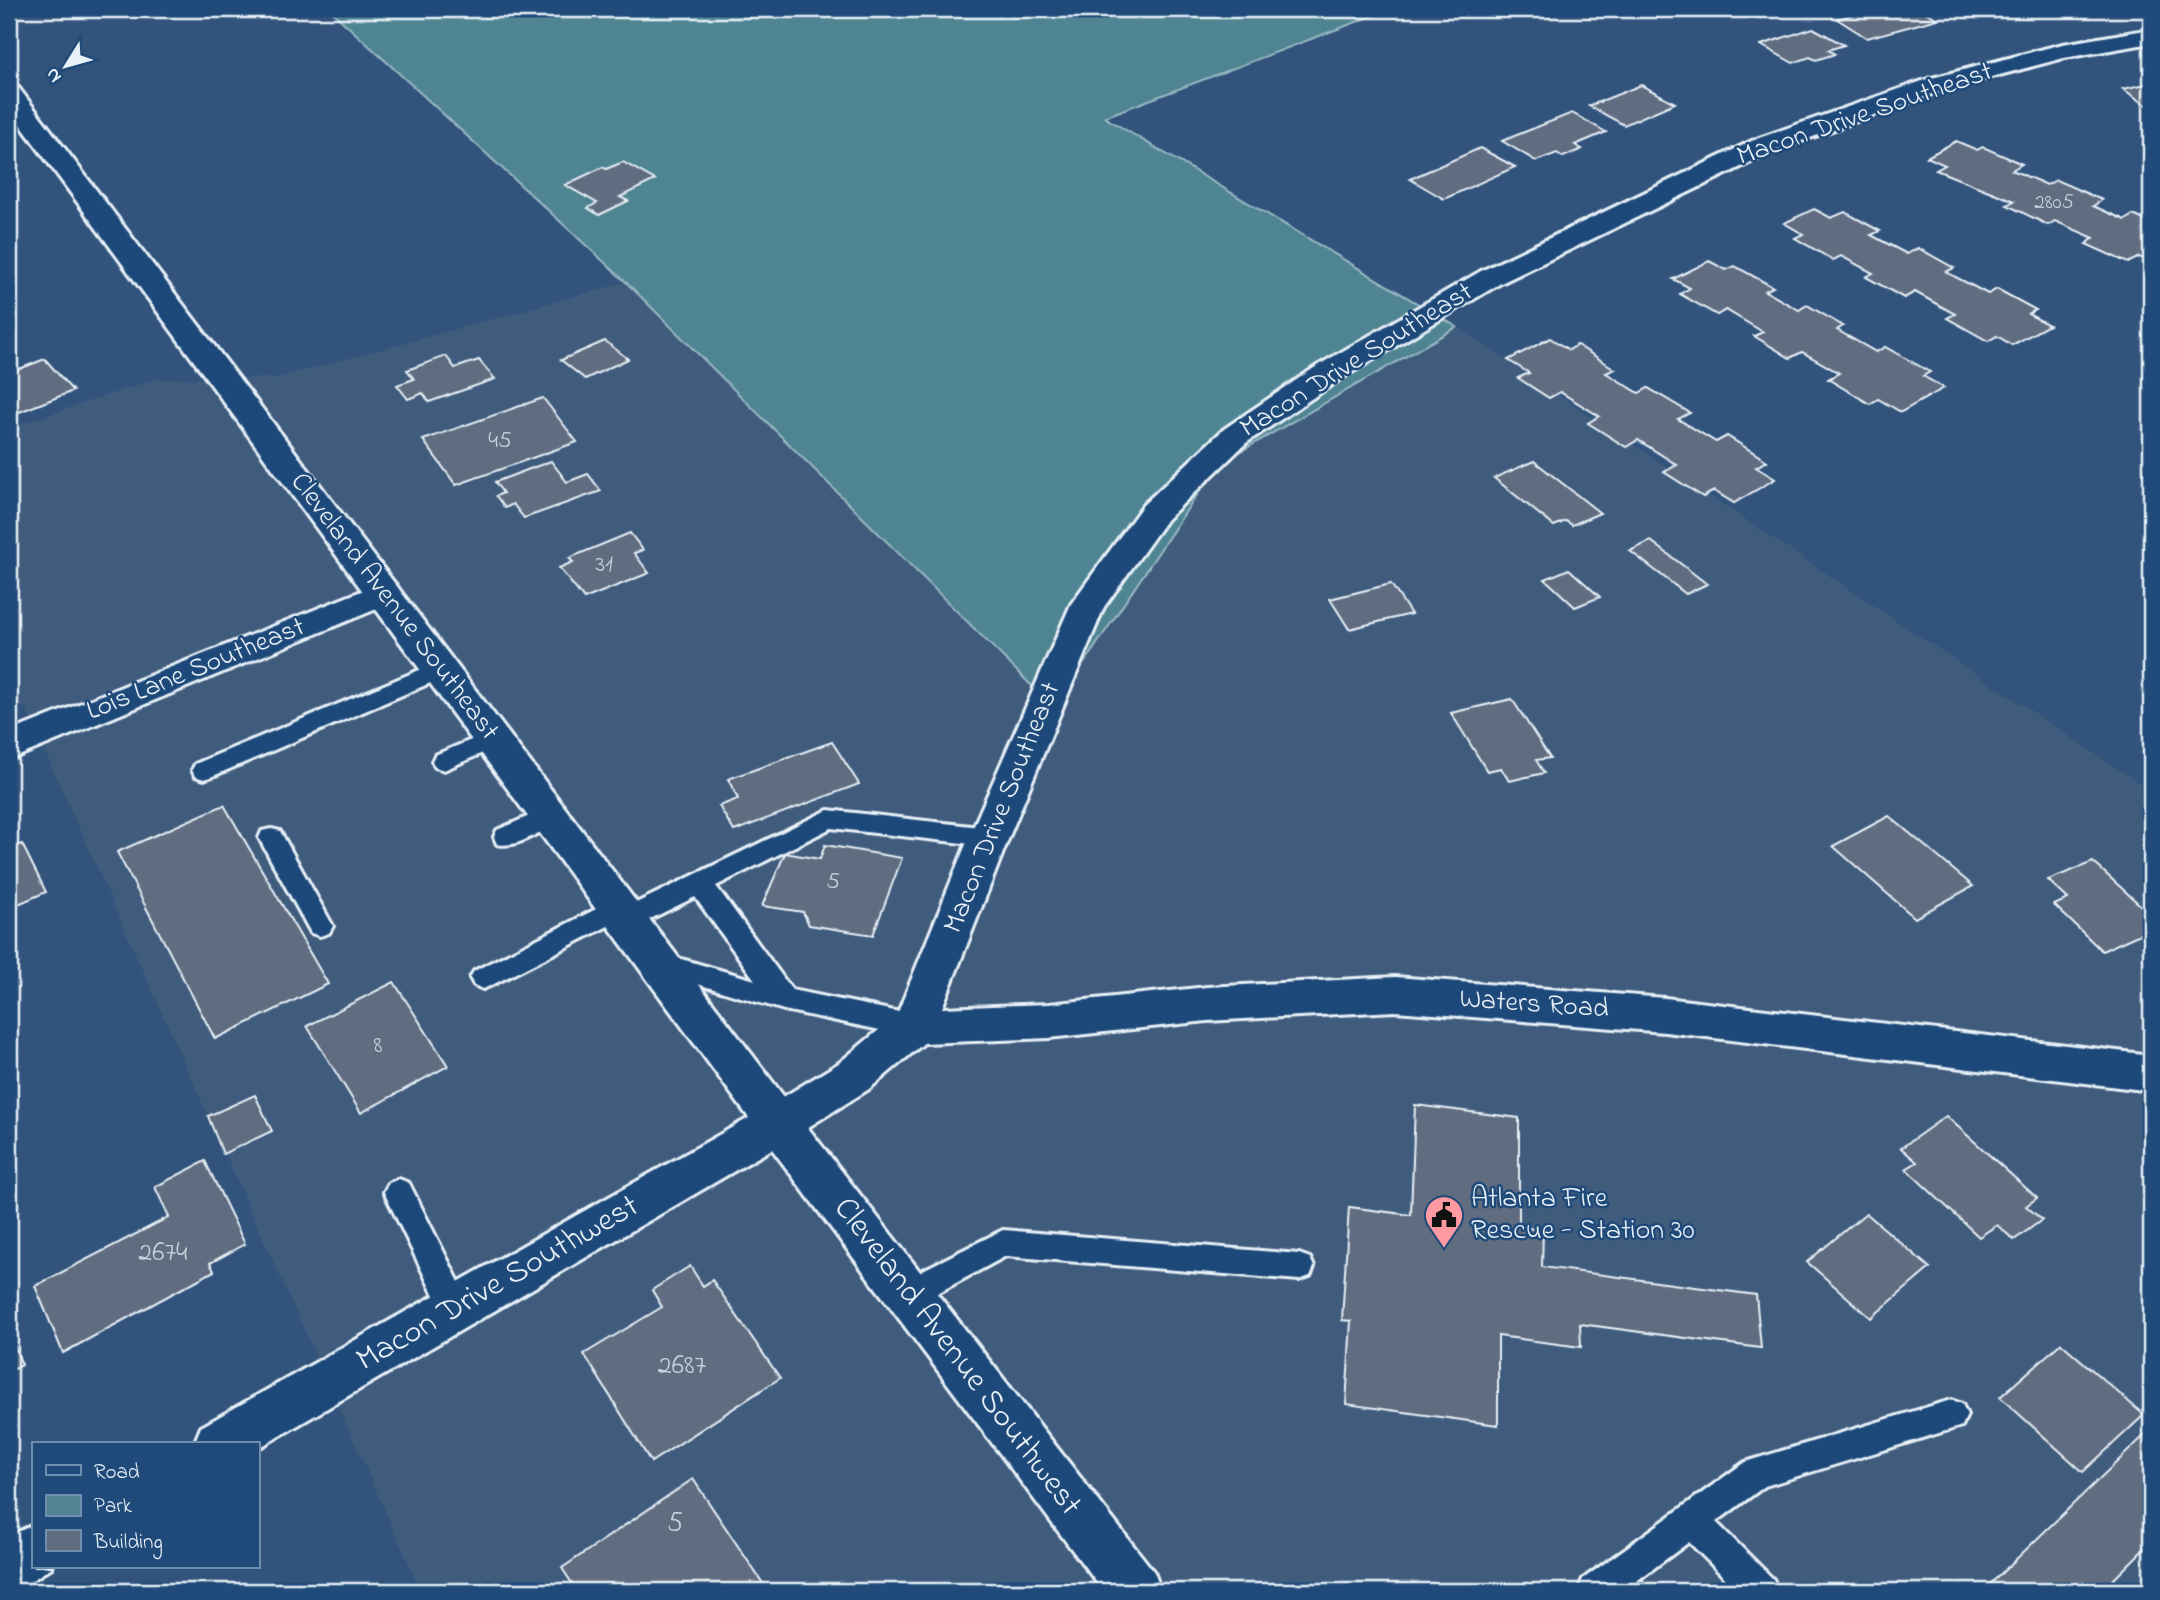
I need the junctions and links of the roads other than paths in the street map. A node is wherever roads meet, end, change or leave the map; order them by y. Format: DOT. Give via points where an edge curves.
graph roads {
  1 [pos="2151,36"];
  2 [pos="9,92"];
  3 [pos="384,593"];
  4 [pos="441,669"];
  5 [pos="493,740"];
  6 [pos="9,747"];
  7 [pos="444,761"];
  8 [pos="204,770"];
  9 [pos="550,816"];
  10 [pos="989,836"];
  11 [pos="506,837"];
  12 [pos="271,838"];
  13 [pos="700,884"];
  14 [pos="623,914"];
  15 [pos="320,926"];
  16 [pos="660,963"];
  17 [pos="483,978"];
  18 [pos="784,999"];
  19 [pos="914,1026"];
  20 [pos="2151,1073"];
  21 [pos="778,1123"];
  22 [pos="399,1192"];
  23 [pos="1300,1267"];
  24 [pos="908,1293"];
  25 [pos="456,1308"];
  26 [pos="1951,1415"];
  27 [pos="222,1442"];
  28 [pos="1690,1520"];
  29 [pos="32,1552"];
  30 [pos="9,1565"];
  31 [pos="1135,1591"];
  32 [pos="1595,1591"];
  33 [pos="1761,1591"];
  1 -- 10 [label="street, Macon Drive Southeast" via="2063,51 1937,84 1765,145 1491,277 1328,373 1245,429 1155,512 1088,604"];
  2 -- 3 [label="street, Cleveland Avenue Southeast"];
  3 -- 4 [label="street, Cleveland Avenue Southeast"];
  3 -- 6 [label="street, Lois Lane Southeast"];
  4 -- 5 [label="street, Cleveland Avenue Southeast"];
  4 -- 8 [label="lane"];
  5 -- 7 [label="lane"];
  5 -- 9 [label="street, Cleveland Avenue Southeast"];
  9 -- 11 [label="lane"];
  9 -- 14 [label="street, Cleveland Avenue Southeast"];
  10 -- 13 [label="lane" via="828,818"];
  10 -- 19 [label="street, Macon Drive Southeast"];
  12 -- 15 [label="lane"];
  13 -- 14 [label="lane"];
  13 -- 18 [label="lane"];
  14 -- 16 [label="street, Cleveland Avenue Southeast"];
  14 -- 17 [label="lane"];
  16 -- 18 [label="lane"];
  16 -- 21 [label="street, Cleveland Avenue Southeast"];
  18 -- 19 [label="lane"];
  19 -- 20 [label="street, Waters Road" via="1049,1021 1207,1004 1395,994 1665,1015"];
  19 -- 21 [label="street, Macon Drive Southeast" via="854,1076"];
  21 -- 24 [label="street, Cleveland Avenue Southwest"];
  21 -- 25 [label="street, Macon Drive Southwest"];
  22 -- 25 [label="lane"];
  23 -- 24 [label="lane" via="1003,1243"];
  24 -- 31 [label="street, Cleveland Avenue Southwest"];
  25 -- 27 [label="street, Macon Drive Southwest"];
  26 -- 28 [label="lane" via="1756,1474"];
  28 -- 32 [label="lane"];
  28 -- 33 [label="lane"];
  29 -- 30 [label="street"];
}
